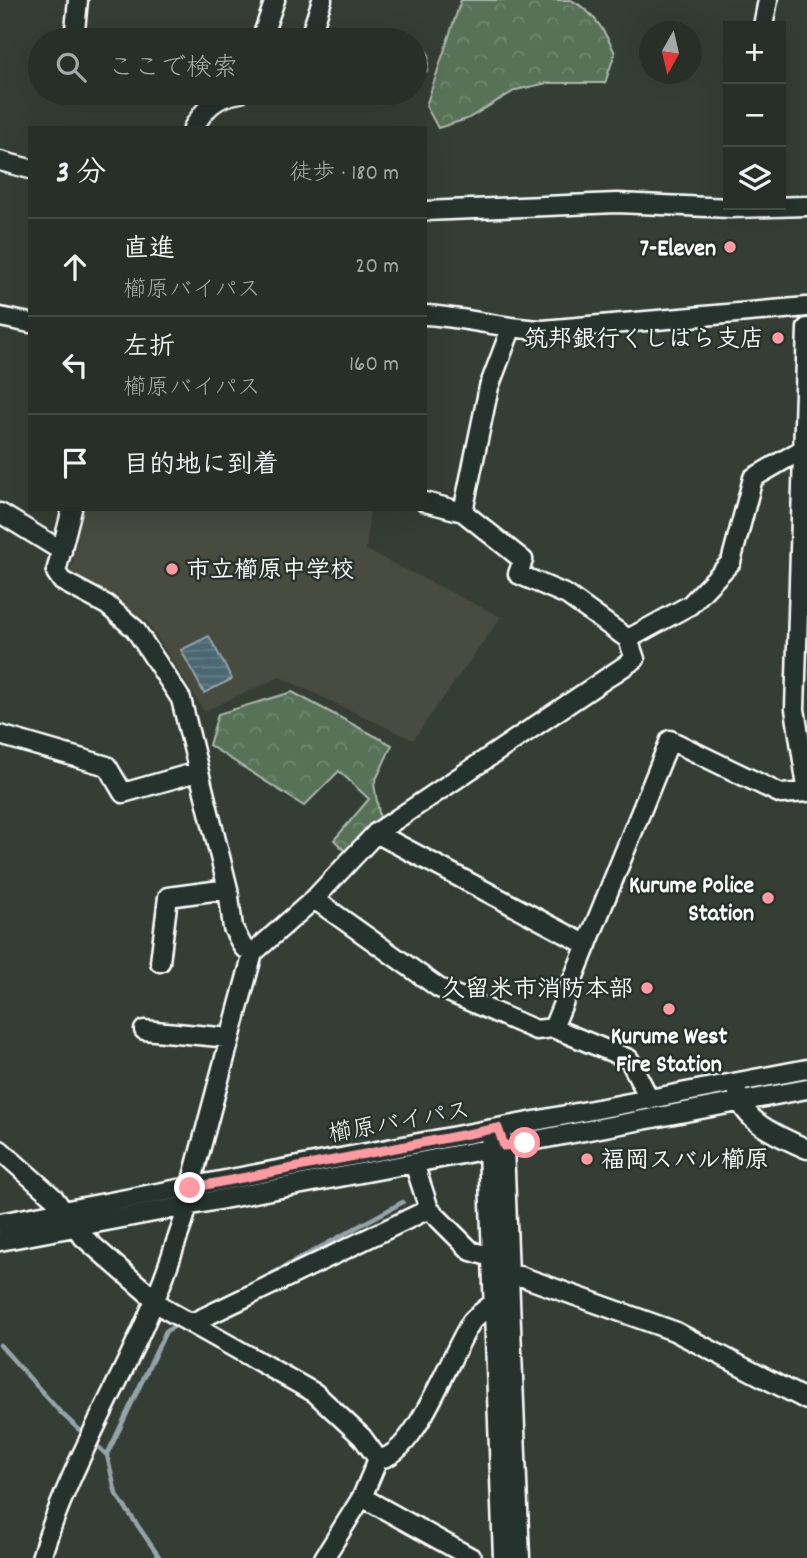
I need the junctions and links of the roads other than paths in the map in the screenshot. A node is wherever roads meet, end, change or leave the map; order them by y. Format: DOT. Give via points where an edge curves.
graph roads {
  1 [pos="78,0"];
  2 [pos="275,0"];
  3 [pos="322,0"];
  4 [pos="768,0"];
  5 [pos="764,21"];
  6 [pos="75,28"];
  7 [pos="265,28"];
  8 [pos="313,28"];
  9 [pos="204,105"];
  10 [pos="194,126"];
  11 [pos="0,161"];
  12 [pos="28,168"];
  13 [pos="723,206"];
  14 [pos="786,206"];
  15 [pos="807,206"];
  16 [pos="427,211"];
  17 [pos="807,307"];
  18 [pos="427,315"];
  19 [pos="0,317"];
  20 [pos="28,323"];
  21 [pos="807,328"];
  22 [pos="511,329"];
  23 [pos="803,449"];
  24 [pos="427,503"];
  25 [pos="72,511"];
  26 [pos="463,512"];
  27 [pos="0,513"];
  28 [pos="62,551"];
  29 [pos="628,639"];
  30 [pos="0,735"];
  31 [pos="197,772"];
  32 [pos="807,790"];
  33 [pos="376,833"];
  34 [pos="228,889"];
  35 [pos="314,899"];
  36 [pos="587,945"];
  37 [pos="253,953"];
  38 [pos="160,962"];
  39 [pos="553,1028"];
  40 [pos="145,1030"];
  41 [pos="230,1038"];
  42 [pos="807,1069"];
  43 [pos="735,1084"];
  44 [pos="807,1089"];
  45 [pos="650,1100"];
  46 [pos="740,1103"];
  47 [pos="498,1128"];
  48 [pos="496,1148"];
  49 [pos="807,1149"];
  50 [pos="0,1150"];
  51 [pos="414,1163"];
  52 [pos="190,1196"];
  53 [pos="429,1209"];
  54 [pos="64,1211"];
  55 [pos="0,1223"];
  56 [pos="76,1227"];
  57 [pos="0,1241"];
  58 [pos="491,1257"];
  59 [pos="508,1275"];
  60 [pos="493,1303"];
  61 [pos="162,1305"];
  62 [pos="191,1322"];
  63 [pos="807,1400"];
  64 [pos="378,1459"];
  65 [pos="362,1497"];
  66 [pos="41,1558"];
  67 [pos="324,1558"];
  68 [pos="472,1558"];
  69 [pos="503,1558"];
  70 [pos="520,1558"];
  1 -- 6 [label="street"];
  2 -- 7 [label="street"];
  3 -- 8 [label="street"];
  4 -- 5 [label="street"];
  9 -- 10 [label="street"];
  11 -- 12 [label="street"];
  13 -- 16 [label="street" via="617,203"];
  14 -- 15 [label="street"];
  17 -- 22 [label="street"];
  18 -- 22 [label="street"];
  19 -- 20 [label="street"];
  21 -- 23 [label="street"];
  22 -- 26 [label="street" via="489,387"];
  23 -- 29 [label="street" via="753,478 731,562 690,605"];
  23 -- 32 [label="street" via="795,709"];
  24 -- 26 [label="street"];
  25 -- 28 [label="street"];
  26 -- 29 [label="street" via="523,560 518,574 567,595"];
  27 -- 28 [label="street"];
  28 -- 31 [label="street" via="56,572 62,581 107,605 135,629 181,699"];
  29 -- 33 [label="street" via="635,659"];
  30 -- 31 [label="street" via="107,766 123,793"];
  31 -- 34 [label="street"];
  32 -- 36 [label="street" via="780,794 670,740"];
  33 -- 35 [label="street"];
  33 -- 36 [label="street"];
  34 -- 37 [label="street" via="233,928 243,947"];
  34 -- 38 [label="street" via="168,897"];
  35 -- 37 [label="street"];
  35 -- 39 [label="street" via="439,988 536,1030"];
  36 -- 39 [label="street"];
  37 -- 41 [label="street"];
  39 -- 45 [label="street" via="629,1059"];
  40 -- 41 [label="street"];
  41 -- 52 [label="street"];
  42 -- 43 [label="street, 櫛原バイパス"];
  43 -- 45 [label="street, 櫛原バイパス"];
  43 -- 46 [label="street"];
  44 -- 46 [label="street, 櫛原バイパス"];
  45 -- 47 [label="street, 櫛原バイパス"];
  46 -- 48 [label="street, 櫛原バイパス"];
  46 -- 49 [label="street" via="763,1128"];
  47 -- 48 [label="street"];
  47 -- 52 [label="street, 櫛原バイパス"];
  48 -- 51 [label="street, 櫛原バイパス"];
  48 -- 58 [label="street"];
  48 -- 59 [label="street"];
  50 -- 54 [label="street"];
  51 -- 52 [label="street, 櫛原バイパス"];
  51 -- 53 [label="street"];
  52 -- 54 [label="street, 櫛原バイパス"];
  52 -- 56 [label="street, 櫛原バイパス"];
  52 -- 61 [label="street"];
  53 -- 58 [label="street" via="471,1251"];
  53 -- 62 [label="street"];
  54 -- 55 [label="street, 櫛原バイパス"];
  54 -- 56 [label="street"];
  56 -- 57 [label="street, 櫛原バイパス"];
  56 -- 61 [label="street"];
  58 -- 60 [label="street"];
  59 -- 63 [label="street" via="674,1331"];
  59 -- 70 [label="street"];
  60 -- 64 [label="street" via="473,1321 409,1439"];
  60 -- 69 [label="street"];
  61 -- 62 [label="street"];
  61 -- 66 [label="street" via="57,1504"];
  62 -- 64 [label="street" via="315,1393 362,1437"];
  64 -- 65 [label="street"];
  65 -- 67 [label="street"];
  65 -- 68 [label="street"];
}
